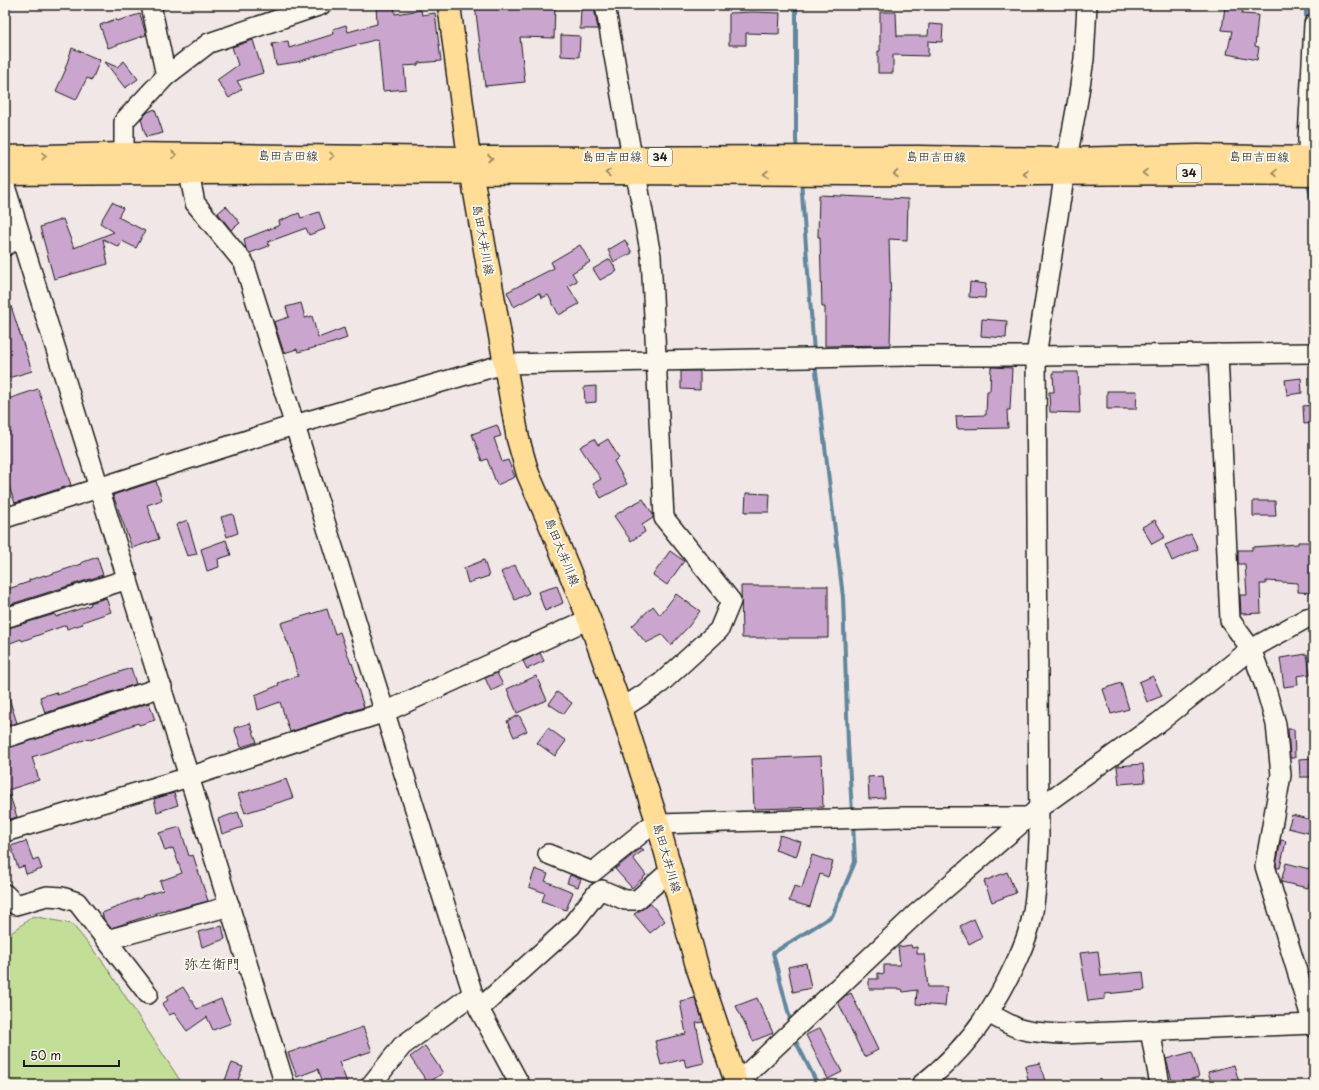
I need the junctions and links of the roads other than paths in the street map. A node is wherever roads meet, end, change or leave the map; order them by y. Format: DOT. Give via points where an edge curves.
graph roads {
  1 [pos="151,5"];
  2 [pos="321,5"];
  3 [pos="449,5"];
  4 [pos="605,5"];
  5 [pos="1087,5"];
  6 [pos="1314,24"];
  7 [pos="166,76"];
  8 [pos="124,154"];
  9 [pos="5,157"];
  10 [pos="1312,163"];
  11 [pos="470,165"];
  12 [pos="634,165"];
  13 [pos="1066,166"];
  14 [pos="189,173"];
  15 [pos="5,174"];
  16 [pos="5,186"];
  17 [pos="13,241"];
  18 [pos="1314,353"];
  19 [pos="1218,354"];
  20 [pos="1036,356"];
  21 [pos="656,361"];
  22 [pos="504,364"];
  23 [pos="294,425"];
  24 [pos="99,487"];
  25 [pos="5,518"];
  26 [pos="128,579"];
  27 [pos="1314,617"];
  28 [pos="5,618"];
  29 [pos="589,619"];
  30 [pos="1251,649"];
  31 [pos="162,687"];
  32 [pos="621,709"];
  33 [pos="385,712"];
  34 [pos="5,738"];
  35 [pos="189,777"];
  36 [pos="1034,813"];
  37 [pos="658,824"];
  38 [pos="5,832"];
  39 [pos="548,854"];
  40 [pos="671,870"];
  41 [pos="5,894"];
  42 [pos="230,906"];
  43 [pos="107,940"];
  44 [pos="148,994"];
  45 [pos="476,1001"];
  46 [pos="988,1013"];
  47 [pos="1309,1025"];
  48 [pos="1150,1030"];
  49 [pos="737,1084"];
  50 [pos="285,1085"];
  51 [pos="371,1085"];
  52 [pos="520,1085"];
  53 [pos="921,1085"];
  54 [pos="1160,1085"];
  1 -- 7 [label="street"];
  2 -- 7 [label="street" via="208,43"];
  3 -- 11 [label="main road, 島田大井川線"];
  4 -- 12 [label="street"];
  5 -- 13 [label="street" via="1084,59"];
  6 -- 10 [label="street" via="1308,139"];
  7 -- 8 [label="street" via="124,121"];
  9 -- 8 [label="main road, 島田吉田線 / 34, one-way"];
  8 -- 11 [label="main road, 島田吉田線 / 34, one-way"];
  10 -- 13 [label="main road, 島田吉田線 / 34" via="1198,156"];
  11 -- 12 [label="main road, 島田吉田線 / 34"];
  11 -- 14 [label="main road, 島田吉田線 / 34"];
  11 -- 22 [label="main road, 島田大井川線"];
  12 -- 13 [label="main road, 島田吉田線 / 34" via="918,156"];
  12 -- 21 [label="street" via="651,256"];
  13 -- 20 [label="street"];
  14 -- 15 [label="main road, 島田吉田線 / 34"];
  14 -- 23 [label="street" via="195,202 244,263"];
  16 -- 17 [label="street"];
  17 -- 24 [label="street"];
  18 -- 19 [label="street"];
  19 -- 20 [label="street"];
  19 -- 30 [label="street" via="1230,620"];
  20 -- 21 [label="street"];
  20 -- 36 [label="street"];
  21 -- 22 [label="street"];
  21 -- 32 [label="street" via="664,518 731,601 719,630 661,683"];
  22 -- 23 [label="street"];
  22 -- 29 [label="main road, 島田大井川線" via="518,439 528,474"];
  23 -- 24 [label="street"];
  23 -- 33 [label="street"];
  24 -- 25 [label="street"];
  24 -- 26 [label="street"];
  26 -- 28 [label="street"];
  26 -- 31 [label="street"];
  27 -- 30 [label="street" via="1307,618"];
  29 -- 32 [label="main road, 島田大井川線"];
  29 -- 33 [label="street"];
  30 -- 36 [label="street" via="1158,723"];
  30 -- 47 [label="street" via="1276,724 1281,775 1265,866"];
  31 -- 34 [label="street"];
  31 -- 35 [label="street"];
  32 -- 37 [label="main road, 島田大井川線"];
  33 -- 35 [label="street"];
  33 -- 45 [label="street"];
  35 -- 38 [label="street"];
  35 -- 42 [label="street"];
  36 -- 37 [label="street"];
  36 -- 46 [label="street" via="1037,878 1032,918 1012,971"];
  36 -- 49 [label="street" via="917,913"];
  37 -- 39 [label="street" via="649,827 593,872"];
  37 -- 40 [label="main road, 島田大井川線"];
  40 -- 45 [label="street" via="637,900 625,900 602,890 596,894 571,926"];
  40 -- 49 [label="main road, 島田大井川線" via="697,966"];
  41 -- 43 [label="street" via="16,905 46,896 62,897 77,902"];
  42 -- 43 [label="street"];
  42 -- 50 [label="street"];
  43 -- 44 [label="street"];
  45 -- 51 [label="street" via="402,1046"];
  45 -- 52 [label="street"];
  46 -- 48 [label="street" via="1019,1029 1038,1033"];
  46 -- 53 [label="street" via="955,1055"];
  47 -- 48 [label="street"];
  48 -- 54 [label="street"];
}
